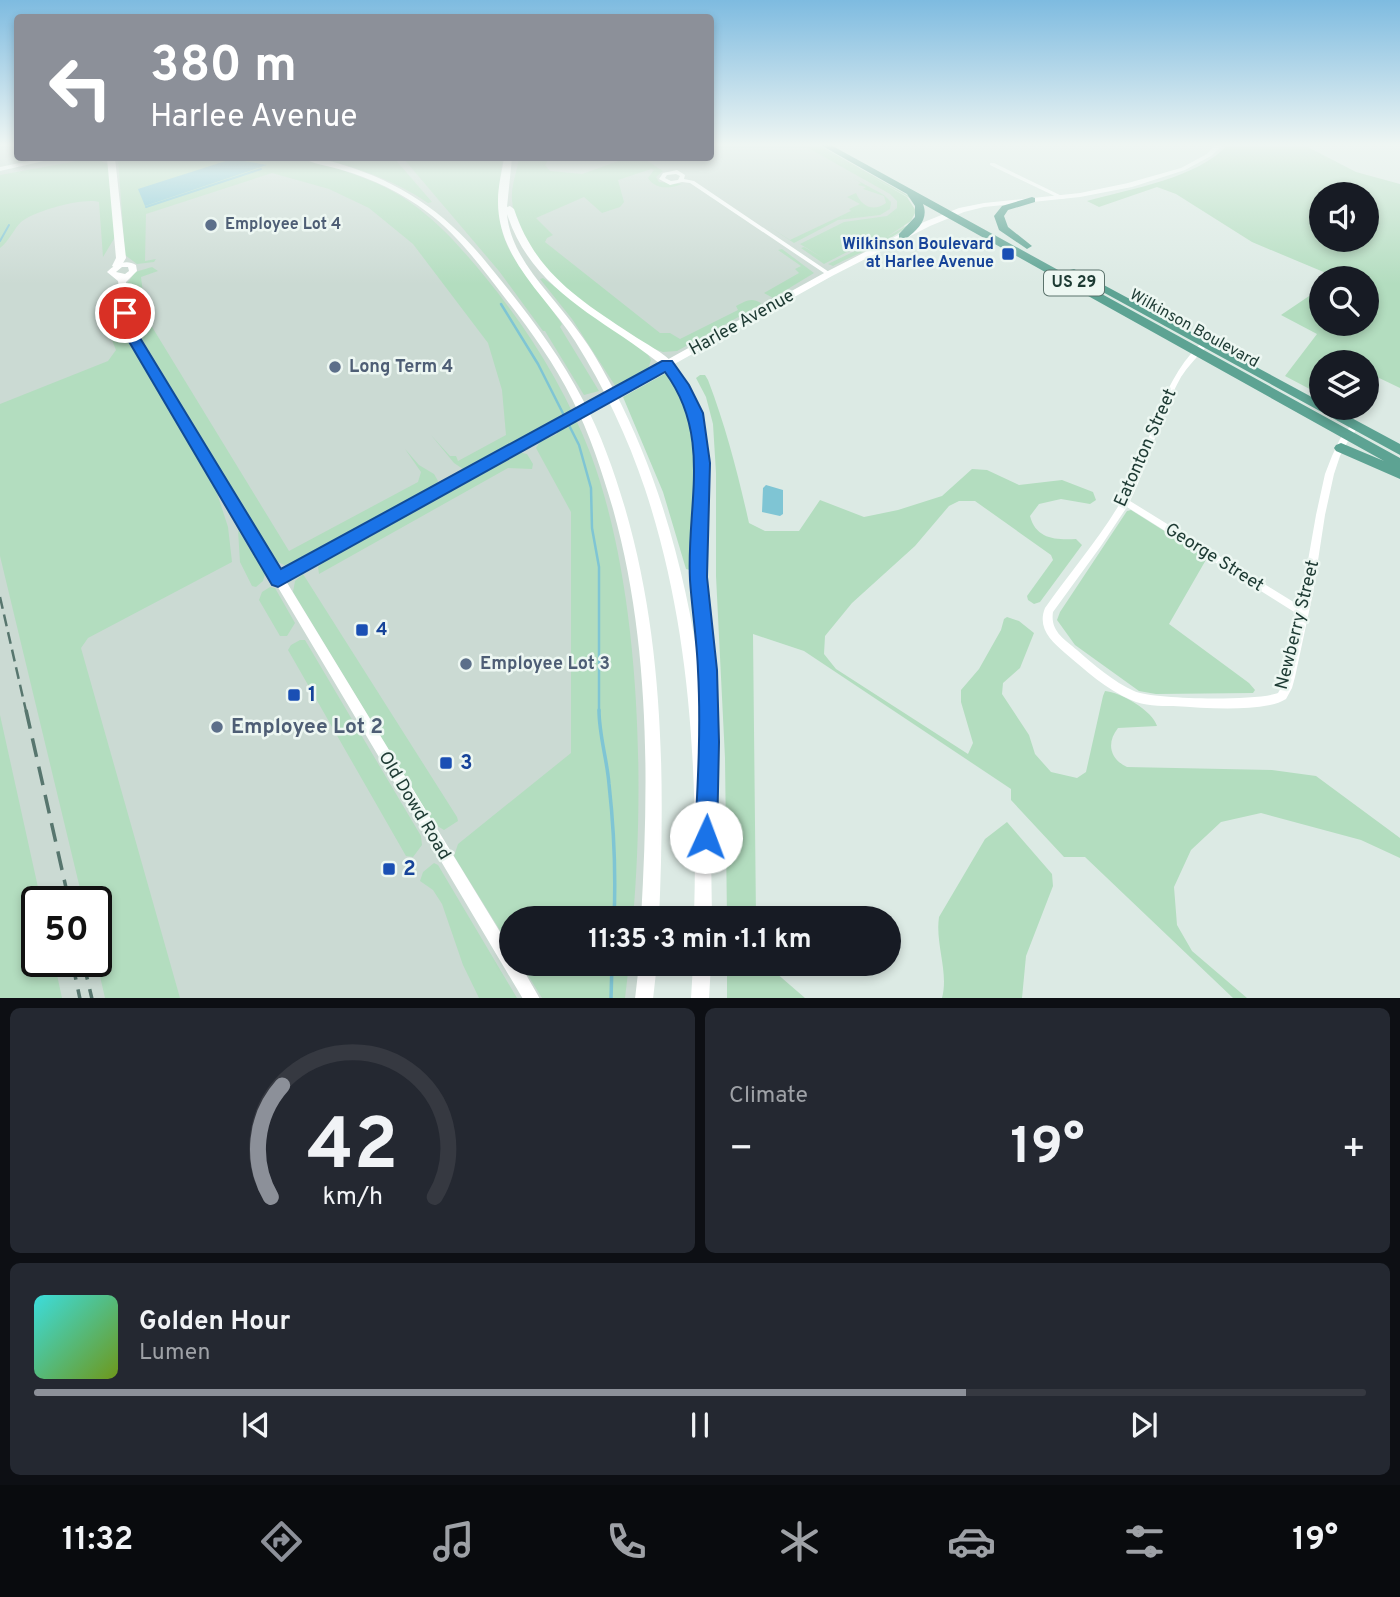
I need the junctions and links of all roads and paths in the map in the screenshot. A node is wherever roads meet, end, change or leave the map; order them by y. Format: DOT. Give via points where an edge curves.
graph roads {
  1 [pos="114,191"];
  2 [pos="399,191"];
  3 [pos="505,191"];
  4 [pos="510,191"];
  5 [pos="705,191"];
  6 [pos="905,191"];
  7 [pos="911,191"];
  8 [pos="919,191"];
  9 [pos="1047,191"];
  10 [pos="1107,191"];
  11 [pos="1063,198"];
  12 [pos="1032,200"];
  13 [pos="956,212"];
  14 [pos="903,236"];
  15 [pos="1027,246"];
  16 [pos="830,274"];
  17 [pos="121,275"];
  18 [pos="1201,348"];
  19 [pos="667,365"];
  20 [pos="1309,401"];
  21 [pos="1334,420"];
  22 [pos="1348,436"];
  23 [pos="1400,450"];
  24 [pos="1400,464"];
  25 [pos="1400,474"];
  26 [pos="1125,502"];
  27 [pos="278,580"];
  28 [pos="1303,614"];
  29 [pos="1047,625"];
  30 [pos="705,860"];
  31 [pos="650,906"];
  32 [pos="704,906"];
  33 [pos="647,976"];
  34 [pos="701,976"];
  35 [pos="530,998"];
  36 [pos="644,998"];
  37 [pos="700,998"];
  1 -- 17 [label="main road"];
  2 -- 31 [label="main road" via="447,223 543,341 586,416 611,481 625,528 644,630 654,756"];
  3 -- 30 [label="main road" via="503,214 512,246 597,370 635,446 663,530 685,625 696,705"];
  4 -- 19 [label="main road" via="518,236 540,268"];
  5 -- 16 [label="street"];
  6 -- 14 [label="main road" via="919,203 922,213"];
  7 -- 13 [label="main road, Wilkinson Boulevard / US 29"];
  8 -- 13 [label="main road, Wilkinson Boulevard / US 29"];
  9 -- 11 [label="street"];
  10 -- 11 [label="street, Harlee Avenue"];
  11 -- 12 [label="street, Harlee Avenue"];
  12 -- 13 [label="street, Harlee Avenue"];
  12 -- 15 [label="main road" via="1005,208 999,216 1003,228"];
  13 -- 14 [label="street, Harlee Avenue"];
  13 -- 15 [label="main road, Wilkinson Boulevard / US 29"];
  13 -- 18 [label="main road, Wilkinson Boulevard / US 29"];
  14 -- 16 [label="street, Harlee Avenue"];
  15 -- 18 [label="main road, Wilkinson Boulevard / US 29"];
  16 -- 19 [label="street, Harlee Avenue"];
  17 -- 27 [label="street, Old Dowd Road" via="131,333"];
  18 -- 20 [label="main road, Wilkinson Boulevard / US 29"];
  18 -- 22 [label="main road, Wilkinson Boulevard / US 29"];
  18 -- 26 [label="street, Eatonton Street" via="1170,394"];
  19 -- 27 [label="street, Harlee Avenue"];
  19 -- 30 [label="main road" via="695,413 703,463 698,564 708,670"];
  21 -- 22 [label="main road, Wilkinson Boulevard / US 29"];
  22 -- 23 [label="main road, Wilkinson Boulevard / US 29"];
  22 -- 24 [label="main road, Wilkinson Boulevard / US 29"];
  22 -- 25 [label="main road"];
  22 -- 28 [label="street, Newberry Street" via="1327,488"];
  26 -- 28 [label="street, George Street"];
  26 -- 29 [label="street, Eatonton Street" via="1048,611"];
  27 -- 35 [label="street, Old Dowd Road"];
  28 -- 29 [label="street, Newberry Street" via="1286,691 1270,702 1136,697 1056,638"];
  30 -- 32 [label="main road"];
  33 -- 36 [label="main road"];
  34 -- 37 [label="main road"];
}
